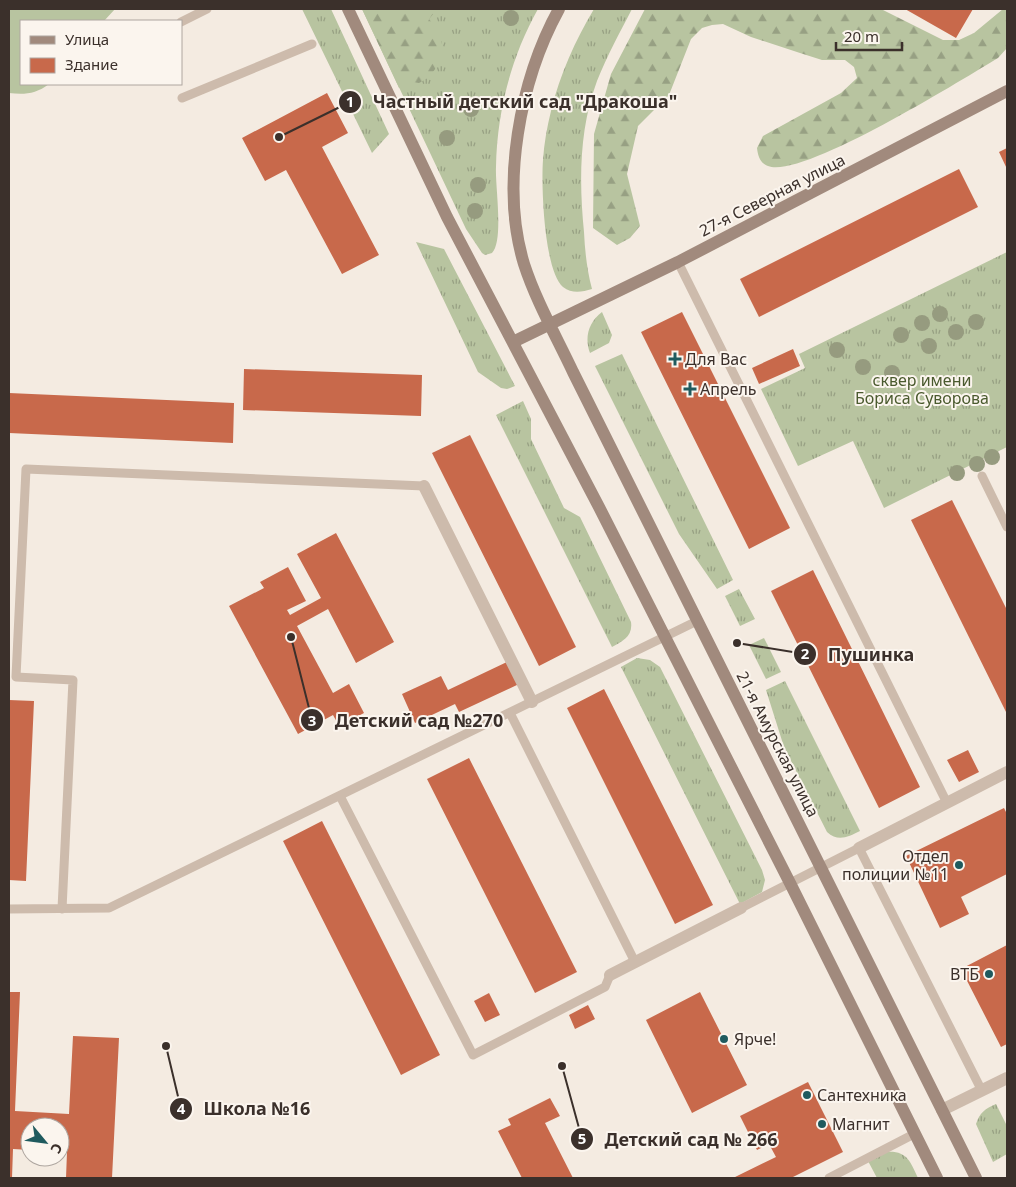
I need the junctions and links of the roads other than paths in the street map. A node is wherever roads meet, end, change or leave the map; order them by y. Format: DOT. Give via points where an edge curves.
graph roads {
  1 [pos="207,9"];
  2 [pos="348,9"];
  3 [pos="559,9"];
  4 [pos="182,22"];
  5 [pos="312,44"];
  6 [pos="1007,91"];
  7 [pos="182,98"];
  8 [pos="678,262"];
  9 [pos="550,324"];
  10 [pos="513,342"];
  11 [pos="982,476"];
  12 [pos="424,486"];
  13 [pos="1007,527"];
  14 [pos="697,620"];
  15 [pos="665,637"];
  16 [pos="532,702"];
  17 [pos="510,713"];
  18 [pos="1007,772"];
  19 [pos="340,796"];
  20 [pos="947,803"];
  21 [pos="859,848"];
  22 [pos="822,867"];
  23 [pos="790,883"];
  24 [pos="741,908"];
  25 [pos="9,909"];
  26 [pos="62,909"];
  27 [pos="635,962"];
  28 [pos="610,975"];
  29 [pos="1007,1078"];
  30 [pos="982,1092"];
  31 [pos="942,1110"];
  32 [pos="914,1134"];
  33 [pos="829,1178"];
  34 [pos="936,1178"];
  35 [pos="976,1178"];
  1 -- 4 [label="lane"];
  2 -- 10 [label="main road" via="447,217"];
  3 -- 9 [label="main road, 21-я Амурская улица" via="529,80 519,123 515,162 518,238 524,264"];
  5 -- 7 [label="lane"];
  6 -- 8 [label="main road, 27-я Северная улица"];
  8 -- 9 [label="main road, 27-я Северная улица"];
  8 -- 20 [label="lane"];
  9 -- 10 [label="main road, 27-я Северная улица"];
  9 -- 14 [label="main road, 21-я Амурская улица"];
  10 -- 15 [label="main road"];
  11 -- 13 [label="lane"];
  12 -- 16 [label="street"];
  12 -- 26 [label="lane" via="26,469 16,677 73,680"];
  14 -- 15 [label="lane"];
  14 -- 22 [label="main road, 21-я Амурская улица"];
  15 -- 16 [label="lane"];
  15 -- 23 [label="main road"];
  16 -- 17 [label="lane"];
  17 -- 19 [label="lane"];
  17 -- 27 [label="lane"];
  18 -- 20 [label="street"];
  19 -- 26 [label="lane" via="109,908"];
  19 -- 28 [label="lane" via="473,1055 605,987"];
  20 -- 21 [label="street"];
  21 -- 22 [label="lane"];
  21 -- 30 [label="lane"];
  22 -- 23 [label="lane"];
  22 -- 31 [label="main road, 21-я Амурская улица"];
  23 -- 24 [label="lane"];
  23 -- 32 [label="main road"];
  24 -- 27 [label="street"];
  25 -- 26 [label="lane"];
  27 -- 28 [label="street"];
  29 -- 30 [label="street"];
  30 -- 31 [label="street"];
  31 -- 35 [label="main road, 21-я Амурская улица"];
  32 -- 33 [label="lane"];
  32 -- 34 [label="main road"];
}
